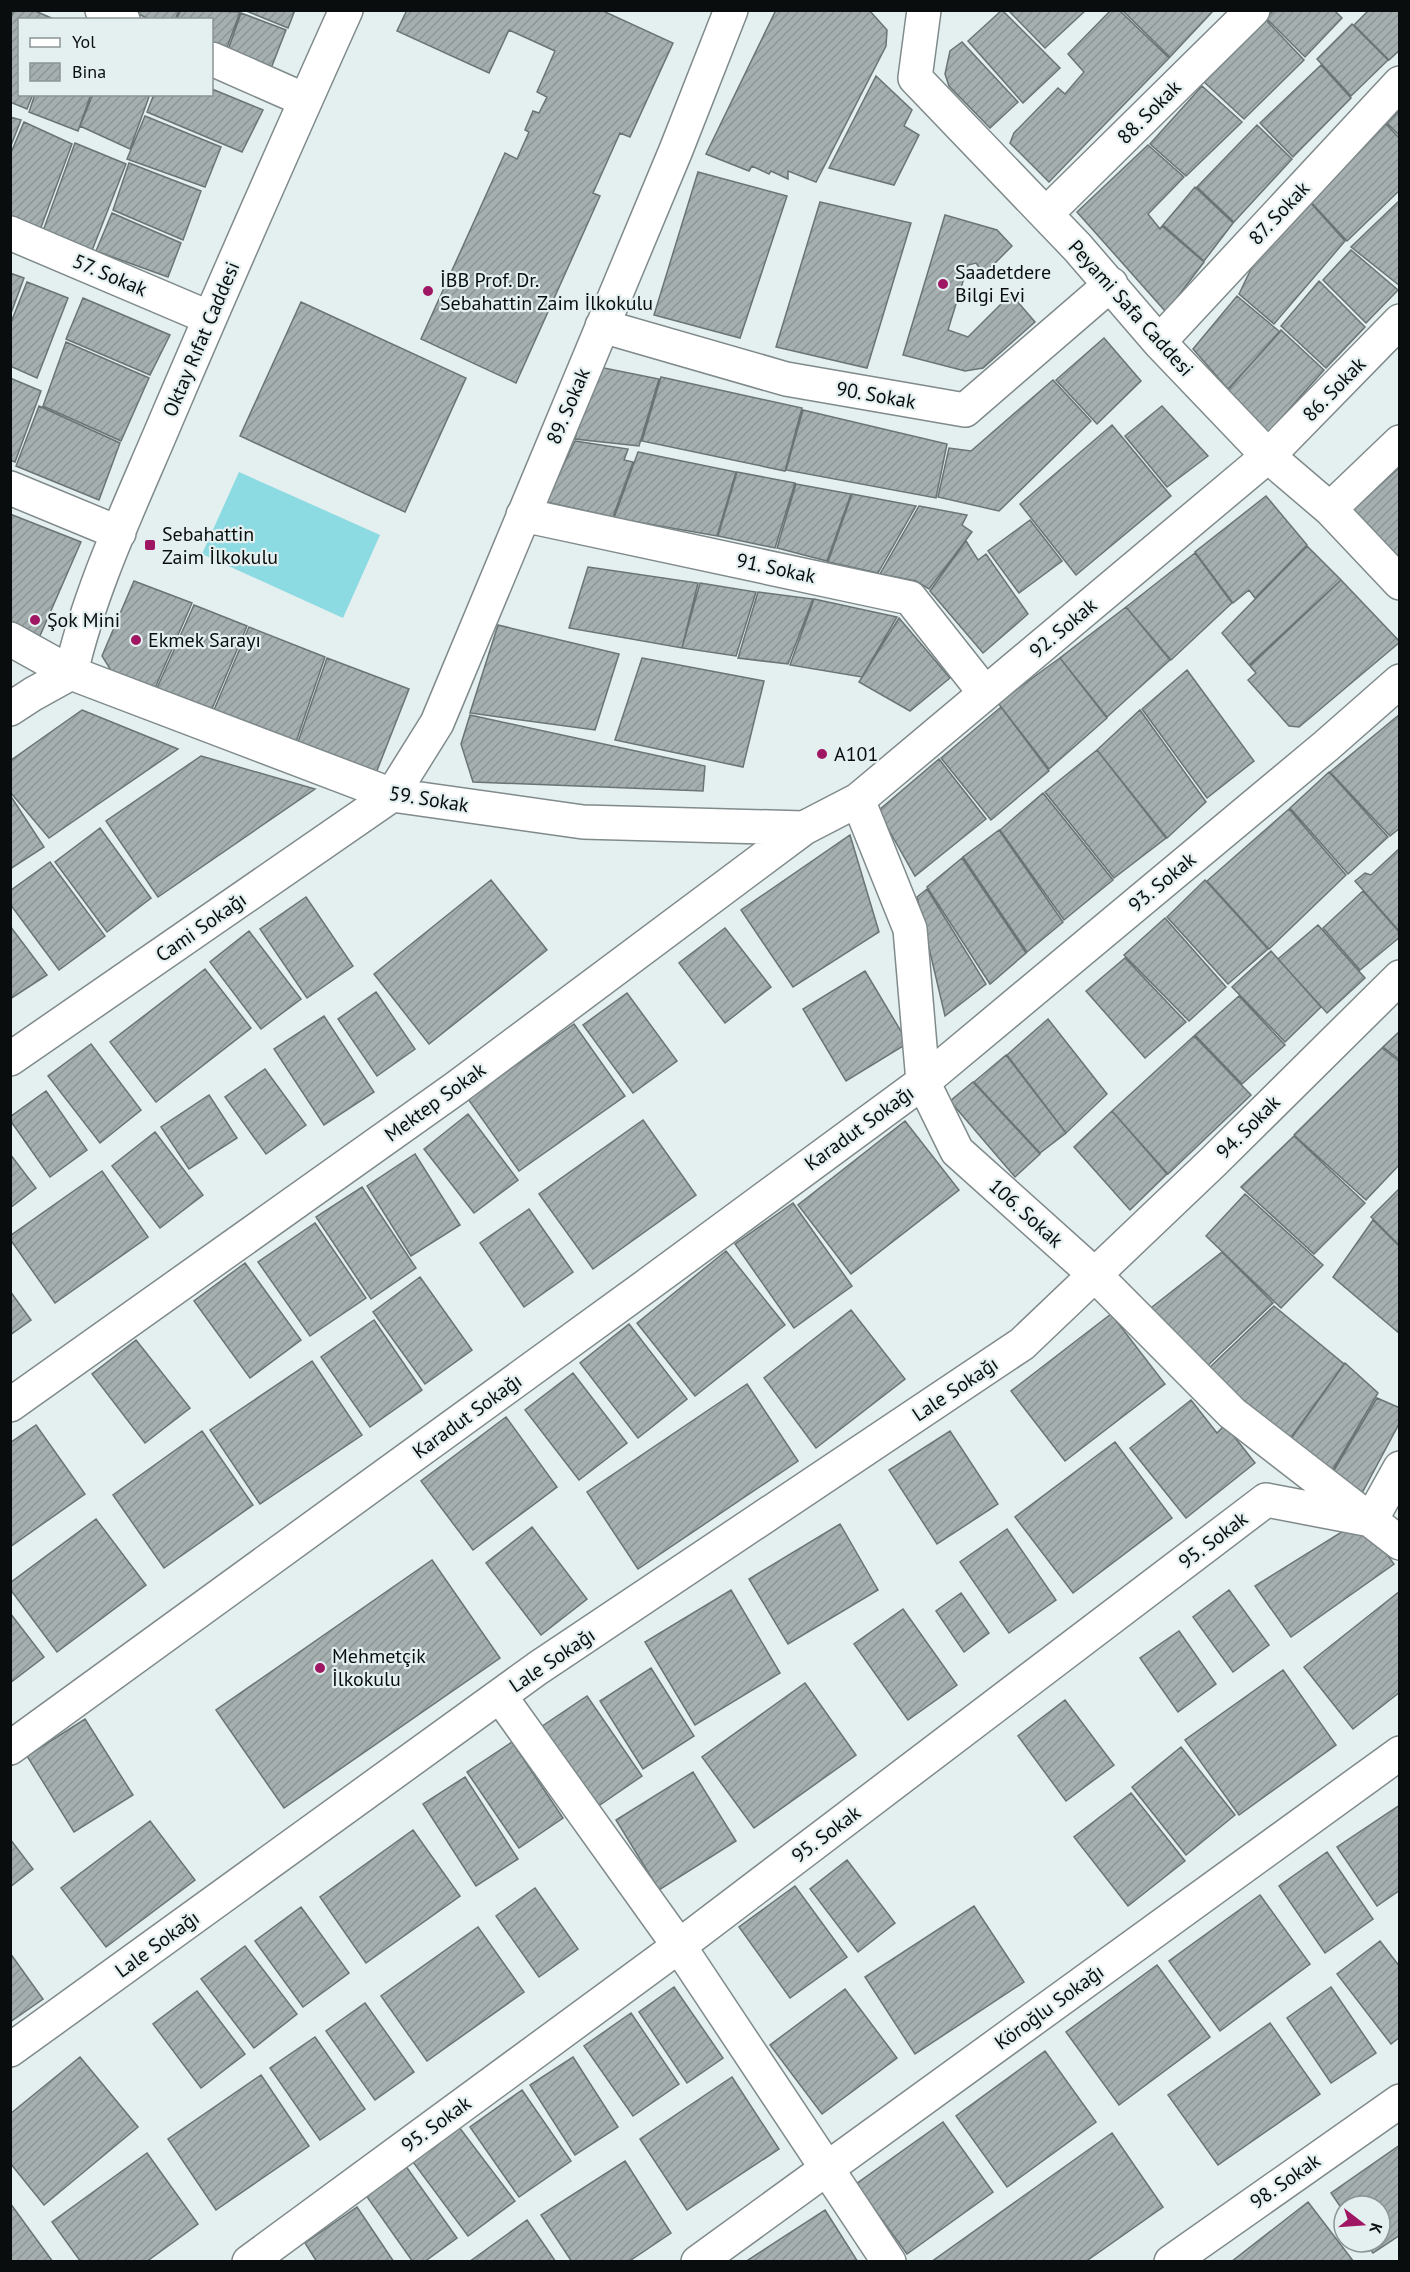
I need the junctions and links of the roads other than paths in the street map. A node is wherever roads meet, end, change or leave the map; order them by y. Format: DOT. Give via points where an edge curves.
graph roads {
  1 [pos="102,10"];
  2 [pos="346,10"];
  3 [pos="731,10"];
  4 [pos="924,10"];
  5 [pos="1253,10"];
  6 [pos="119,18"];
  7 [pos="213,58"];
  8 [pos="1400,84"];
  9 [pos="305,100"];
  10 [pos="1046,214"];
  11 [pos="10,233"];
  12 [pos="1111,284"];
  13 [pos="210,318"];
  14 [pos="1400,321"];
  15 [pos="602,326"];
  16 [pos="1160,342"];
  17 [pos="1400,442"];
  18 [pos="1268,456"];
  19 [pos="10,488"];
  20 [pos="1330,508"];
  21 [pos="523,515"];
  22 [pos="119,533"];
  23 [pos="1400,583"];
  24 [pos="10,639"];
  25 [pos="71,673"];
  26 [pos="1400,681"];
  27 [pos="985,693"];
  28 [pos="10,709"];
  29 [pos="392,795"];
  30 [pos="858,800"];
  31 [pos="804,828"];
  32 [pos="1400,977"];
  33 [pos="10,1059"];
  34 [pos="922,1082"];
  35 [pos="1094,1274"];
  36 [pos="10,1405"];
  37 [pos="1400,1467"];
  38 [pos="1371,1520"];
  39 [pos="1400,1543"];
  40 [pos="500,1696"];
  41 [pos="10,1748"];
  42 [pos="1400,1753"];
  43 [pos="680,1946"];
  44 [pos="10,2050"];
  45 [pos="1400,2101"];
  46 [pos="828,2168"];
  47 [pos="249,2262"];
  48 [pos="698,2262"];
  49 [pos="889,2262"];
  50 [pos="1171,2262"];
  1 -- 6 [label="street"];
  2 -- 9 [label="street, Oktay Rıfat Caddesi"];
  3 -- 15 [label="street, 89. Sokak"];
  4 -- 10 [label="street, Peyami Safa Caddesi" via="915,78"];
  5 -- 10 [label="street, 88. Sokak"];
  7 -- 9 [label="street"];
  8 -- 16 [label="street, 87. Sokak"];
  9 -- 13 [label="street, Oktay Rıfat Caddesi"];
  10 -- 12 [label="street, Peyami Safa Caddesi"];
  11 -- 13 [label="street, 57. Sokak"];
  12 -- 15 [label="street, 90. Sokak" via="965,410 786,379"];
  12 -- 16 [label="street, Peyami Safa Caddesi"];
  13 -- 22 [label="street, Oktay Rıfat Caddesi"];
  14 -- 18 [label="street, 86. Sokak"];
  15 -- 21 [label="street, 89. Sokak"];
  16 -- 18 [label="street, Peyami Safa Caddesi"];
  17 -- 20 [label="street"];
  18 -- 20 [label="street, Peyami Safa Caddesi"];
  18 -- 27 [label="street, 92. Sokak"];
  19 -- 22 [label="street"];
  20 -- 23 [label="street, Peyami Safa Caddesi"];
  21 -- 27 [label="street, 91. Sokak" via="910,598"];
  21 -- 29 [label="street, 89. Sokak" via="437,723"];
  22 -- 25 [label="street, Oktay Rıfat Caddesi" via="78,641"];
  24 -- 25 [label="street, 59. Sokak"];
  25 -- 28 [label="street"];
  25 -- 29 [label="street, 59. Sokak"];
  26 -- 34 [label="street, 93. Sokak"];
  27 -- 30 [label="street, 92. Sokak"];
  29 -- 31 [label="street, 59. Sokak" via="582,822"];
  29 -- 33 [label="street, Cami Sokağı"];
  30 -- 31 [label="street, Mektep Sokak"];
  30 -- 34 [label="street, 106. Sokak" via="910,929"];
  31 -- 36 [label="street, Mektep Sokak" via="456,1088"];
  32 -- 35 [label="street, 94. Sokak"];
  34 -- 35 [label="street, 106. Sokak" via="957,1151"];
  34 -- 41 [label="street, Karadut Sokağı"];
  35 -- 38 [label="street, 106. Sokak" via="1232,1413"];
  35 -- 40 [label="street, Lale Sokağı" via="1022,1344"];
  37 -- 38 [label="street"];
  38 -- 39 [label="street, 106. Sokak"];
  38 -- 43 [label="street, 95. Sokak" via="1266,1500"];
  40 -- 43 [label="street"];
  40 -- 44 [label="street, Lale Sokağı"];
  42 -- 46 [label="street, Köroğlu Sokağı"];
  43 -- 46 [label="street"];
  43 -- 47 [label="street, 95. Sokak"];
  45 -- 50 [label="street, 98. Sokak"];
  46 -- 48 [label="street, Köroğlu Sokağı"];
  46 -- 49 [label="street"];
}
